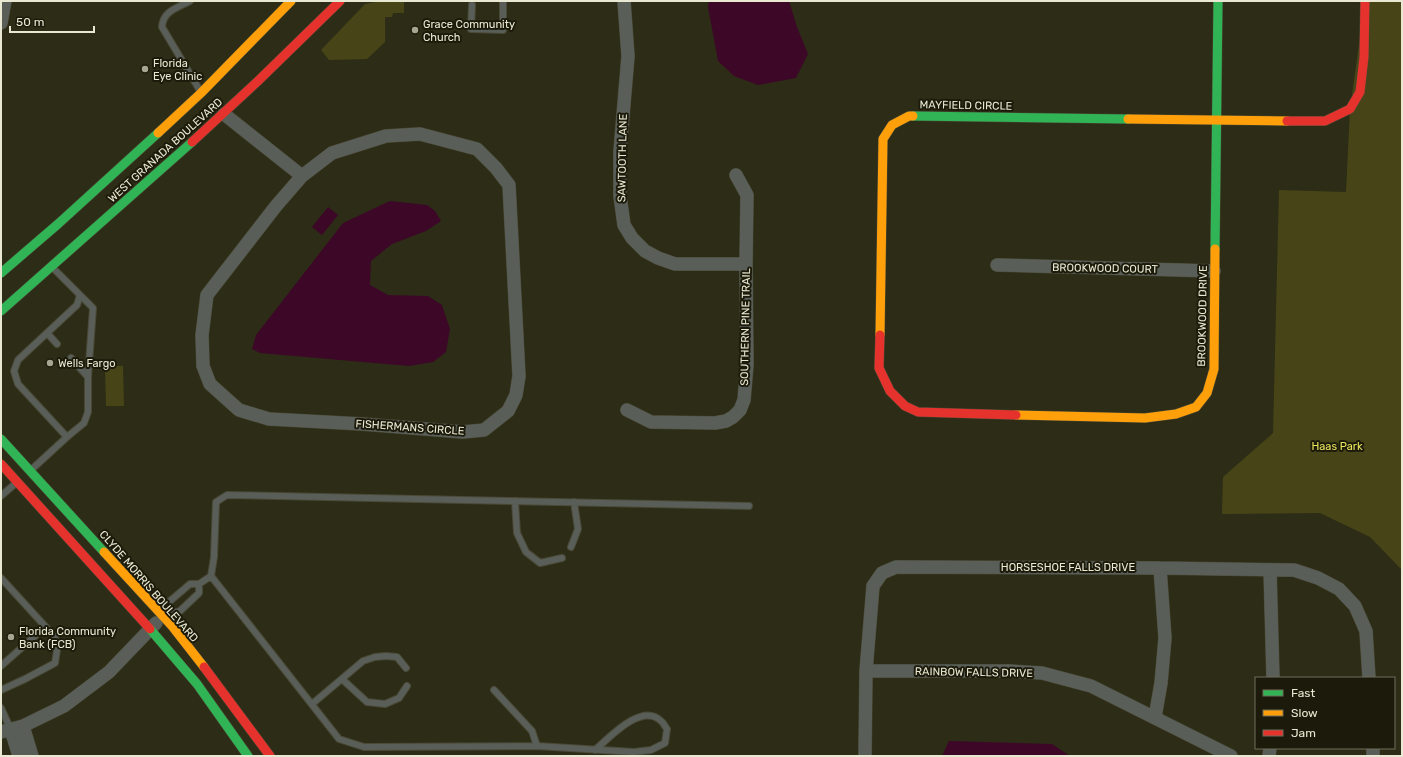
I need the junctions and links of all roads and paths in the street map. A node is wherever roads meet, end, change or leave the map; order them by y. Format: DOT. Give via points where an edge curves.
graph roads {
  1 [pos="5,1"];
  2 [pos="190,1"];
  3 [pos="291,1"];
  4 [pos="340,1"];
  5 [pos="503,1"];
  6 [pos="624,1"];
  7 [pos="1218,1"];
  8 [pos="1365,1"];
  9 [pos="472,5"];
  10 [pos="1,23"];
  11 [pos="233,61"];
  12 [pos="226,82"];
  13 [pos="201,93"];
  14 [pos="223,99"];
  15 [pos="202,104"];
  16 [pos="224,114"];
  17 [pos="1216,120"];
  18 [pos="193,130"];
  19 [pos="184,149"];
  20 [pos="736,175"];
  21 [pos="302,176"];
  22 [pos="746,264"];
  23 [pos="997,265"];
  24 [pos="52,266"];
  25 [pos="1214,270"];
  26 [pos="1,273"];
  27 [pos="80,295"];
  28 [pos="1,311"];
  29 [pos="47,333"];
  30 [pos="57,344"];
  31 [pos="71,358"];
  32 [pos="88,377"];
  33 [pos="890,391"];
  34 [pos="627,410"];
  35 [pos="67,437"];
  36 [pos="1,439"];
  37 [pos="1,464"];
  38 [pos="24,477"];
  39 [pos="1,496"];
  40 [pos="515,501"];
  41 [pos="574,502"];
  42 [pos="749,506"];
  43 [pos="571,548"];
  44 [pos="562,558"];
  45 [pos="1160,568"];
  46 [pos="1270,570"];
  47 [pos="211,576"];
  48 [pos="1,578"];
  49 [pos="199,584"];
  50 [pos="163,616"];
  51 [pos="45,627"];
  52 [pos="150,629"];
  53 [pos="1,666"];
  54 [pos="406,668"];
  55 [pos="866,671"];
  56 [pos="1273,677"];
  57 [pos="1369,677"];
  58 [pos="342,678"];
  59 [pos="407,686"];
  60 [pos="1,690"];
  61 [pos="494,690"];
  62 [pos="312,704"];
  63 [pos="1,708"];
  64 [pos="1155,717"];
  65 [pos="12,729"];
  66 [pos="537,746"];
  67 [pos="595,750"];
  68 [pos="19,756"];
  69 [pos="32,756"];
  70 [pos="248,756"];
  71 [pos="270,756"];
  72 [pos="864,756"];
  73 [pos="1231,756"];
  1 -- 10 [label="street"];
  2 -- 13 [label="lane" via="164,16 162,28"];
  3 -- 11 [label="street, WEST GRANADA BOULEVARD" via="281,7"];
  4 -- 16 [label="street, WEST GRANADA BOULEVARD"];
  5 -- 9 [label="lane" via="503,30 471,29"];
  6 -- 22 [label="street, SAWTOOTH LANE" via="628,56 620,166 620,196 624,224 644,251 675,264"];
  7 -- 17 [label="street, BROOKWOOD DRIVE"];
  8 -- 17 [label="street, MAYFIELD CIRCLE" via="1364,57 1360,92 1350,109 1326,121"];
  11 -- 12 [label="street"];
  11 -- 13 [label="street, WEST GRANADA BOULEVARD"];
  13 -- 15 [label="street"];
  13 -- 26 [label="street, WEST GRANADA BOULEVARD"];
  14 -- 16 [label="street"];
  16 -- 19 [label="street, WEST GRANADA BOULEVARD"];
  16 -- 21 [label="street"];
  17 -- 25 [label="street, BROOKWOOD DRIVE"];
  17 -- 33 [label="street, MAYFIELD CIRCLE" via="909,116 892,125 883,139 879,368"];
  18 -- 19 [label="street"];
  19 -- 24 [label="street, WEST GRANADA BOULEVARD"];
  20 -- 22 [label="street, SOUTHERN PINE TRAIL" via="747,195"];
  21 -- 21 [label="street, FISHERMANS CIRCLE" via="332,153 386,136 420,134 477,150 496,168 509,185 519,376 516,395 508,412 484,430 462,432 269,419 239,410 210,384 204,366 202,335 207,295"];
  22 -- 34 [label="street, SOUTHERN PINE TRAIL" via="747,365 744,400 740,410 726,421 715,423 651,422"];
  23 -- 25 [label="street, BROOKWOOD COURT"];
  24 -- 27 [label="lane"];
  24 -- 28 [label="street, WEST GRANADA BOULEVARD"];
  25 -- 33 [label="street, BROOKWOOD DRIVE" via="1214,369 1207,392 1196,407 1176,414 1145,418 918,412 905,406"];
  27 -- 29 [label="lane" via="77,305"];
  27 -- 32 [label="lane" via="93,308"];
  29 -- 30 [label="lane"];
  29 -- 35 [label="lane" via="18,360 14,371 18,384"];
  31 -- 32 [label="lane"];
  32 -- 35 [label="lane" via="88,412 84,423"];
  35 -- 38 [label="lane"];
  36 -- 38 [label="street, CLYDE MORRIS BOULEVARD"];
  37 -- 38 [label="street, CLYDE MORRIS BOULEVARD"];
  38 -- 39 [label="lane"];
  38 -- 50 [label="street, CLYDE MORRIS BOULEVARD"];
  38 -- 52 [label="street, CLYDE MORRIS BOULEVARD"];
  40 -- 41 [label="lane"];
  40 -- 44 [label="lane" via="517,532 526,552 540,563"];
  40 -- 47 [label="lane" via="227,495 216,502"];
  41 -- 42 [label="lane"];
  41 -- 43 [label="lane" via="578,529"];
  45 -- 46 [label="street, HORSESHOE FALLS DRIVE"];
  45 -- 55 [label="street, HORSESHOE FALLS DRIVE" via="896,567 882,573 873,586"];
  45 -- 64 [label="street" via="1165,638"];
  46 -- 56 [label="street"];
  46 -- 57 [label="street, HORSESHOE FALLS DRIVE" via="1294,570 1318,578 1339,589 1355,606 1366,631"];
  47 -- 49 [label="lane"];
  47 -- 62 [label="lane"];
  48 -- 51 [label="lane"];
  49 -- 50 [label="lane" via="190,584 170,601"];
  49 -- 50 [label="lane" via="199,593 180,611"];
  50 -- 52 [label="street"];
  50 -- 71 [label="street, CLYDE MORRIS BOULEVARD"];
  51 -- 53 [label="lane"];
  51 -- 60 [label="lane" via="58,644 55,662"];
  52 -- 65 [label="street" via="109,672 64,706"];
  52 -- 70 [label="street, CLYDE MORRIS BOULEVARD" via="197,684"];
  54 -- 58 [label="lane" via="397,657 375,657 363,661"];
  55 -- 64 [label="street, RAINBOW FALLS DRIVE" via="1042,673 1091,686"];
  55 -- 72 [label="street, HORSESHOE FALLS DRIVE"];
  58 -- 59 [label="lane" via="367,702 385,704 398,698"];
  58 -- 62 [label="lane"];
  61 -- 66 [label="lane" via="532,731"];
  62 -- 66 [label="lane" via="339,739 364,747"];
  63 -- 65 [label="lane"];
  64 -- 73 [label="street, RAINBOW FALLS DRIVE"];
  65 -- 68 [label="street"];
  65 -- 69 [label="street"];
  66 -- 67 [label="lane"];
  67 -- 67 [label="lane" via="650,750 665,743 667,729 661,720 648,715 630,720"];
}
